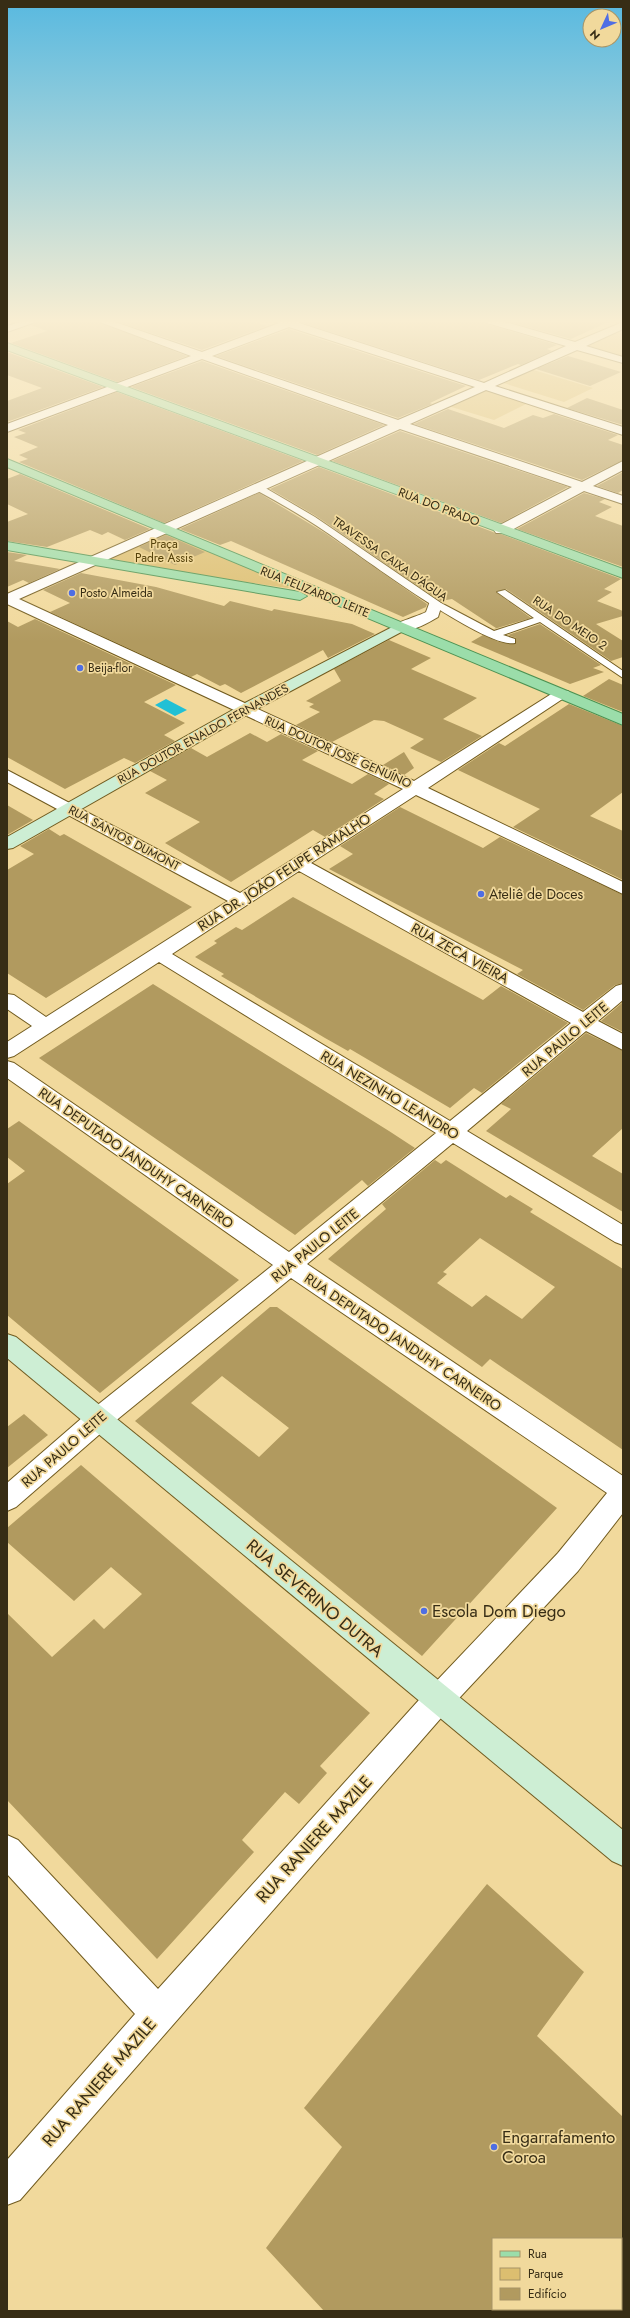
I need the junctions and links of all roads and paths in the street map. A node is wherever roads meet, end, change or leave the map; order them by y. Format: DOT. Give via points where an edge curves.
graph roads {
  1 [pos="223,426"];
  2 [pos="395,426"];
  3 [pos="406,426"];
  4 [pos="608,426"];
  5 [pos="623,431"];
  6 [pos="317,461"];
  7 [pos="7,463"];
  8 [pos="623,465"];
  9 [pos="583,486"];
  10 [pos="259,488"];
  11 [pos="623,500"];
  12 [pos="163,530"];
  13 [pos="501,530"];
  14 [pos="7,546"];
  15 [pos="94,561"];
  16 [pos="623,574"];
  17 [pos="502,592"];
  18 [pos="7,599"];
  19 [pos="339,603"];
  20 [pos="435,604"];
  21 [pos="541,619"];
  22 [pos="400,627"];
  23 [pos="492,635"];
  24 [pos="512,642"];
  25 [pos="623,675"];
  26 [pos="562,694"];
  27 [pos="246,710"];
  28 [pos="623,720"];
  29 [pos="7,775"];
  30 [pos="415,788"];
  31 [pos="69,809"];
  32 [pos="7,844"];
  33 [pos="297,863"];
  34 [pos="623,888"];
  35 [pos="240,900"];
  36 [pos="157,953"];
  37 [pos="623,990"];
  38 [pos="7,1000"];
  39 [pos="585,1022"];
  40 [pos="46,1026"];
  41 [pos="623,1043"];
  42 [pos="7,1051"];
  43 [pos="7,1068"];
  44 [pos="452,1132"];
  45 [pos="623,1236"];
  46 [pos="290,1265"];
  47 [pos="7,1344"];
  48 [pos="99,1419"];
  49 [pos="623,1492"];
  50 [pos="7,1499"];
  51 [pos="438,1700"];
  52 [pos="623,1850"];
  53 [pos="7,1851"];
  54 [pos="158,2014"];
  55 [pos="7,2187"];
  1 -- 6 [label="main road, RUA DO PRADO"];
  2 -- 6 [label="street"];
  3 -- 9 [label="street"];
  4 -- 5 [label="street"];
  6 -- 10 [label="street"];
  6 -- 13 [label="main road, RUA DO PRADO"];
  7 -- 12 [label="main road, RUA FELIZARDO LEITE"];
  8 -- 9 [label="street"];
  9 -- 11 [label="street"];
  9 -- 13 [label="street"];
  10 -- 12 [label="street"];
  10 -- 20 [label="lane, TRAVESSA CAIXA D'ÁGUA" via="295,508"];
  12 -- 15 [label="street"];
  12 -- 19 [label="main road, RUA FELIZARDO LEITE"];
  13 -- 16 [label="main road, RUA DO PRADO"];
  14 -- 15 [label="main road"];
  15 -- 18 [label="street"];
  15 -- 19 [label="main road"];
  17 -- 21 [label="lane, RUA DO MEIO 2"];
  18 -- 27 [label="street, RUA DOUTOR JOSÉ GENUÍNO"];
  19 -- 22 [label="main road, RUA FELIZARDO LEITE"];
  20 -- 22 [label="street" via="433,614 427,618"];
  20 -- 23 [label="lane, TRAVESSA CAIXA D'ÁGUA" via="447,613"];
  21 -- 23 [label="lane"];
  21 -- 25 [label="lane, RUA DO MEIO 2"];
  22 -- 26 [label="main road, RUA FELIZARDO LEITE"];
  22 -- 27 [label="main road, RUA DOUTOR ENALDO FERNANDES"];
  23 -- 24 [label="lane, TRAVESSA CAIXA D'ÁGUA"];
  26 -- 28 [label="main road, RUA FELIZARDO LEITE"];
  26 -- 30 [label="street, RUA DR. JOÃO FELIPE RAMALHO"];
  27 -- 30 [label="street, RUA DOUTOR JOSÉ GENUÍNO"];
  27 -- 31 [label="main road, RUA DOUTOR ENALDO FERNANDES"];
  29 -- 31 [label="street, RUA SANTOS DUMONT"];
  30 -- 33 [label="street, RUA DR. JOÃO FELIPE RAMALHO"];
  30 -- 34 [label="street, RUA DOUTOR JOSÉ GENUÍNO"];
  31 -- 32 [label="main road, RUA DOUTOR ENALDO FERNANDES"];
  31 -- 35 [label="street, RUA SANTOS DUMONT"];
  33 -- 35 [label="street, RUA DR. JOÃO FELIPE RAMALHO"];
  33 -- 39 [label="street, RUA ZECA VIEIRA"];
  35 -- 36 [label="street, RUA DR. JOÃO FELIPE RAMALHO"];
  36 -- 40 [label="street, RUA DR. JOÃO FELIPE RAMALHO"];
  36 -- 44 [label="street, RUA NEZINHO LEANDRO"];
  37 -- 39 [label="street, RUA PAULO LEITE"];
  38 -- 40 [label="street"];
  39 -- 41 [label="street, RUA ZECA VIEIRA"];
  39 -- 44 [label="street, RUA PAULO LEITE"];
  40 -- 42 [label="street, RUA DR. JOÃO FELIPE RAMALHO"];
  43 -- 46 [label="street, RUA DEPUTADO JANDUHY CARNEIRO"];
  44 -- 45 [label="street, RUA NEZINHO LEANDRO"];
  44 -- 46 [label="street, RUA PAULO LEITE"];
  46 -- 48 [label="street, RUA PAULO LEITE"];
  46 -- 49 [label="street, RUA DEPUTADO JANDUHY CARNEIRO"];
  47 -- 48 [label="main road, RUA SEVERINO DUTRA"];
  48 -- 50 [label="street, RUA PAULO LEITE"];
  48 -- 51 [label="main road, RUA SEVERINO DUTRA"];
  49 -- 51 [label="street, RUA RANIERE MAZILE" via="568,1562"];
  51 -- 52 [label="main road, RUA SEVERINO DUTRA"];
  51 -- 54 [label="street, RUA RANIERE MAZILE"];
  53 -- 54 [label="street"];
  54 -- 55 [label="street, RUA RANIERE MAZILE"];
}
